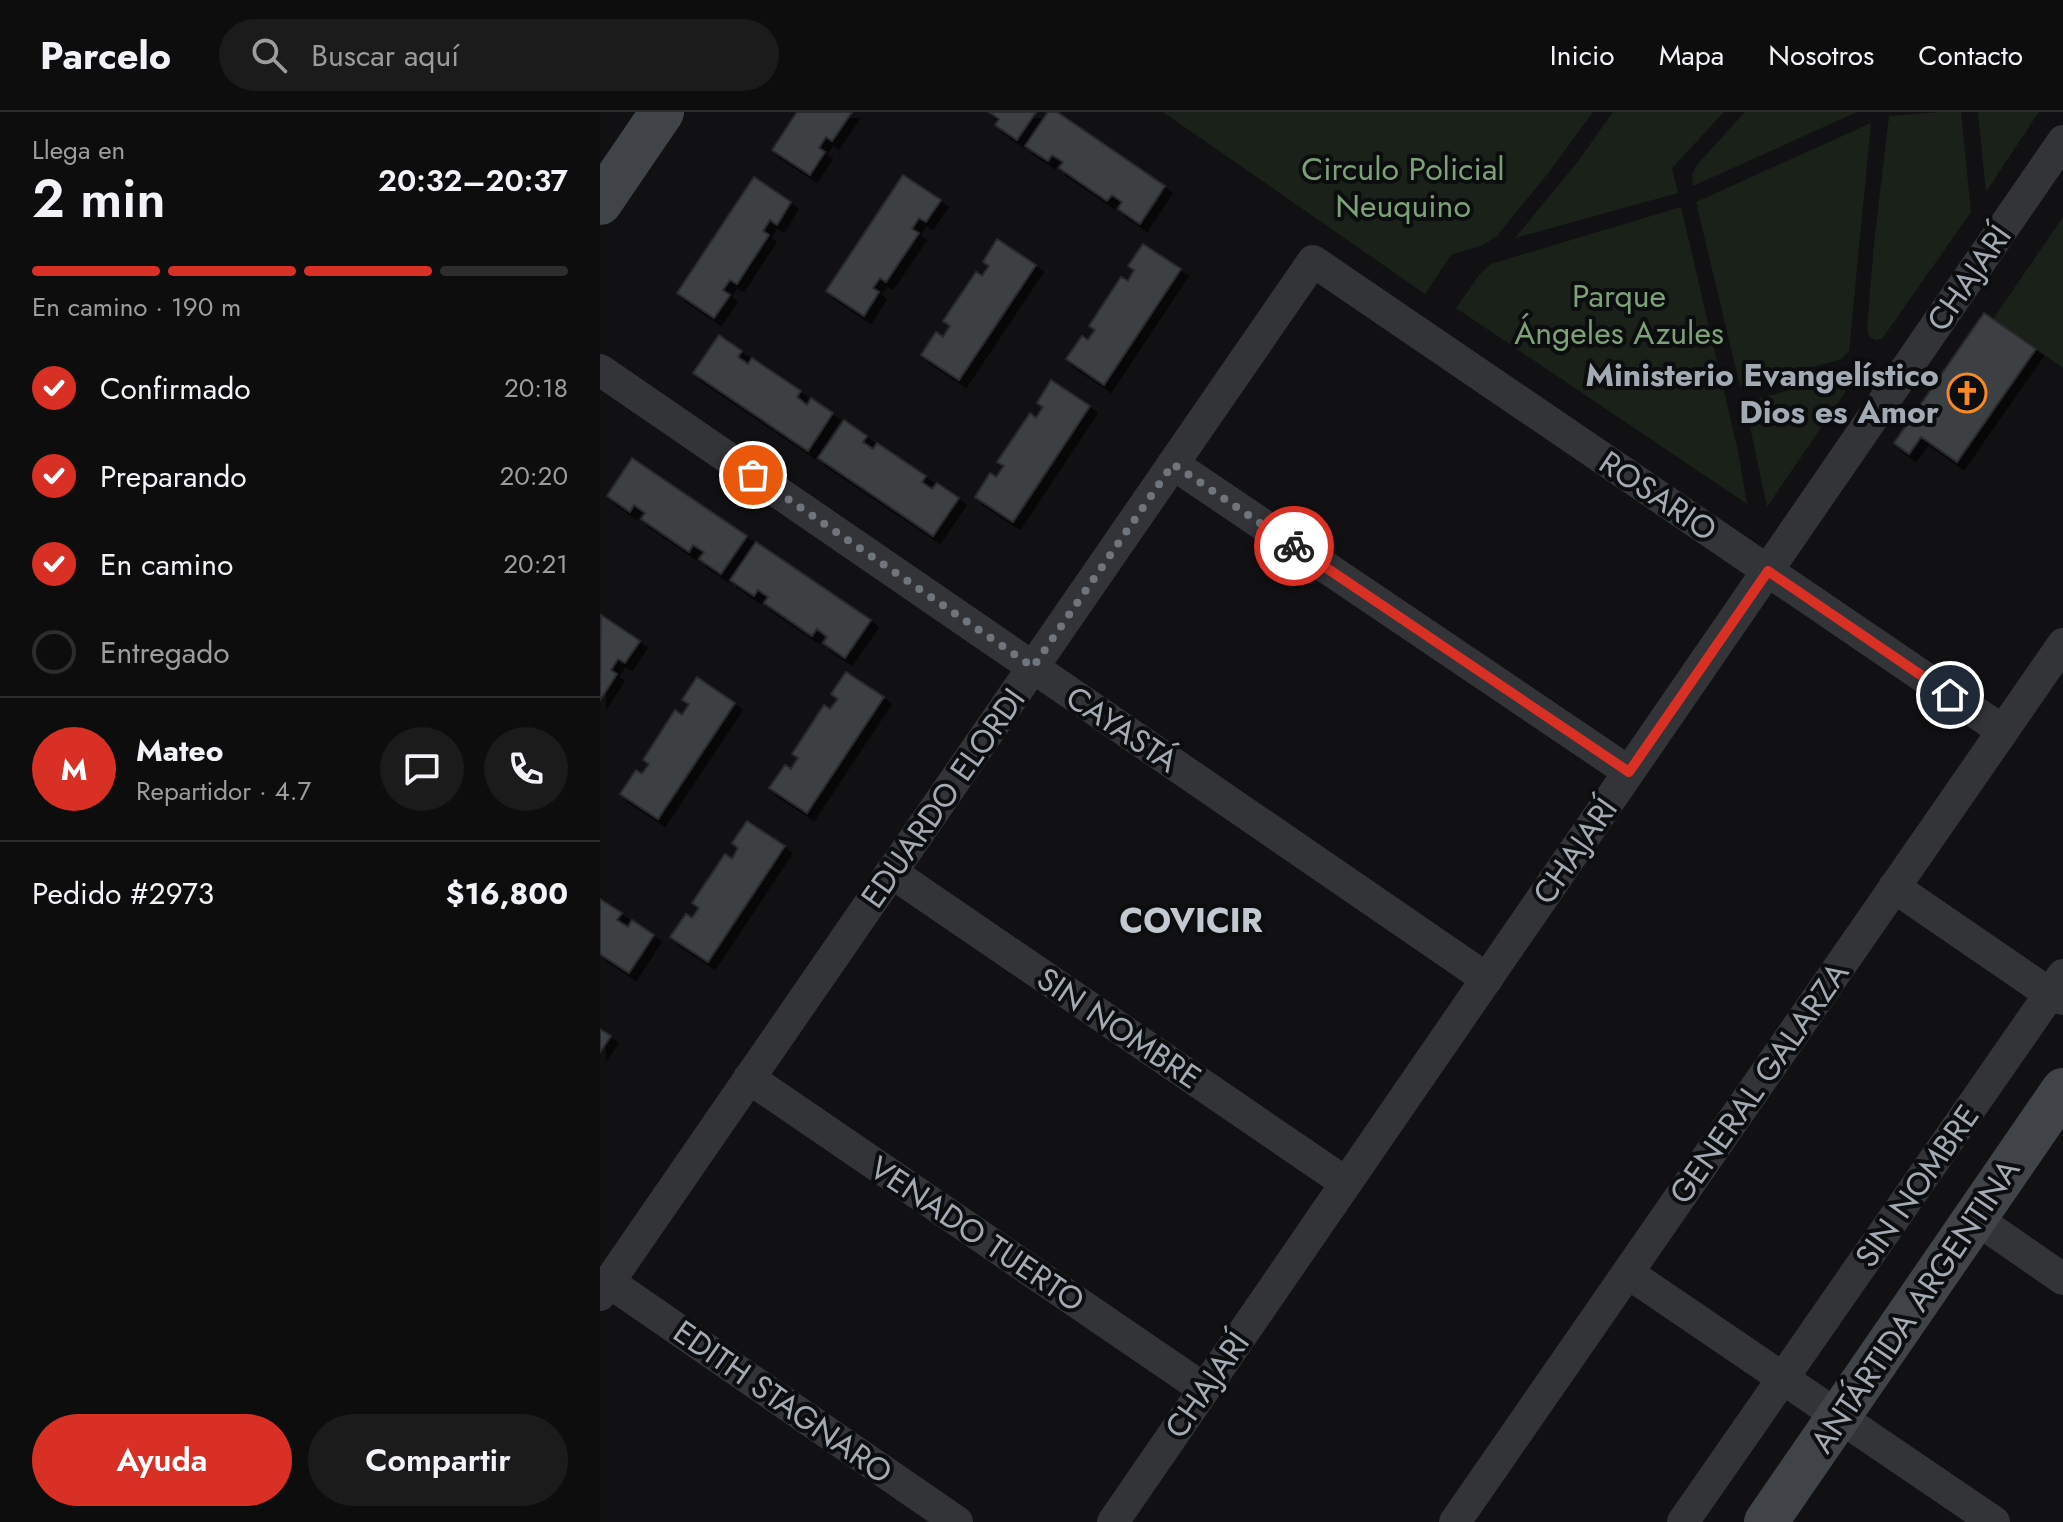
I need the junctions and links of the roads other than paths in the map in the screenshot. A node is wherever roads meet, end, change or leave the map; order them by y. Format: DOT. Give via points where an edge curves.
graph roads {
  1 [pos="662,112"];
  2 [pos="2063,141"];
  3 [pos="600,203"];
  4 [pos="1313,261"];
  5 [pos="600,370"];
  6 [pos="1173,464"];
  7 [pos="1768,571"];
  8 [pos="2063,644"];
  9 [pos="1033,667"];
  10 [pos="2003,731"];
  11 [pos="1629,772"];
  12 [pos="891,872"];
  13 [pos="1894,887"];
  14 [pos="1487,979"];
  15 [pos="2059,989"];
  16 [pos="749,1078"];
  17 [pos="2063,1090"];
  18 [pos="1346,1183"];
  19 [pos="1975,1218"];
  20 [pos="1628,1273"];
  21 [pos="2063,1279"];
  22 [pos="604,1288"];
  23 [pos="1784,1378"];
  24 [pos="1204,1389"];
  25 [pos="1839,1415"];
  26 [pos="957,1522"];
  27 [pos="1113,1522"];
  28 [pos="1455,1522"];
  29 [pos="1683,1522"];
  30 [pos="1766,1522"];
  31 [pos="1994,1522"];
  1 -- 3 [label="street"];
  2 -- 7 [label="street, CHAJARÍ"];
  4 -- 6 [label="street, EDUARDO ELORDI"];
  4 -- 7 [label="street, ROSARIO"];
  5 -- 9 [label="street, CAYASTÁ"];
  6 -- 9 [label="street, EDUARDO ELORDI"];
  6 -- 11 [label="street"];
  7 -- 10 [label="street, ROSARIO"];
  7 -- 11 [label="street, CHAJARÍ"];
  8 -- 10 [label="street, GENERAL GALARZA"];
  9 -- 12 [label="street, EDUARDO ELORDI"];
  9 -- 14 [label="street, CAYASTÁ"];
  10 -- 13 [label="street, GENERAL GALARZA"];
  11 -- 14 [label="street, CHAJARÍ"];
  12 -- 16 [label="street, EDUARDO ELORDI"];
  12 -- 18 [label="street, SIN NOMBRE"];
  13 -- 15 [label="street, SIN NOMBRE"];
  13 -- 20 [label="street, GENERAL GALARZA"];
  14 -- 18 [label="street, CHAJARÍ"];
  15 -- 23 [label="street, SIN NOMBRE"];
  16 -- 22 [label="street, EDUARDO ELORDI"];
  16 -- 24 [label="street, VENADO TUERTO"];
  17 -- 19 [label="street, ANTÁRTIDA ARGENTINA"];
  18 -- 24 [label="street, CHAJARÍ"];
  19 -- 21 [label="street"];
  19 -- 25 [label="street, ANTÁRTIDA ARGENTINA"];
  20 -- 23 [label="street"];
  20 -- 28 [label="street, GENERAL GALARZA"];
  22 -- 26 [label="street, EDITH STAGNARO"];
  23 -- 25 [label="street"];
  23 -- 29 [label="street, SIN NOMBRE"];
  24 -- 27 [label="street, CHAJARÍ"];
  25 -- 30 [label="street, ANTÁRTIDA ARGENTINA"];
  25 -- 31 [label="street"];
}
